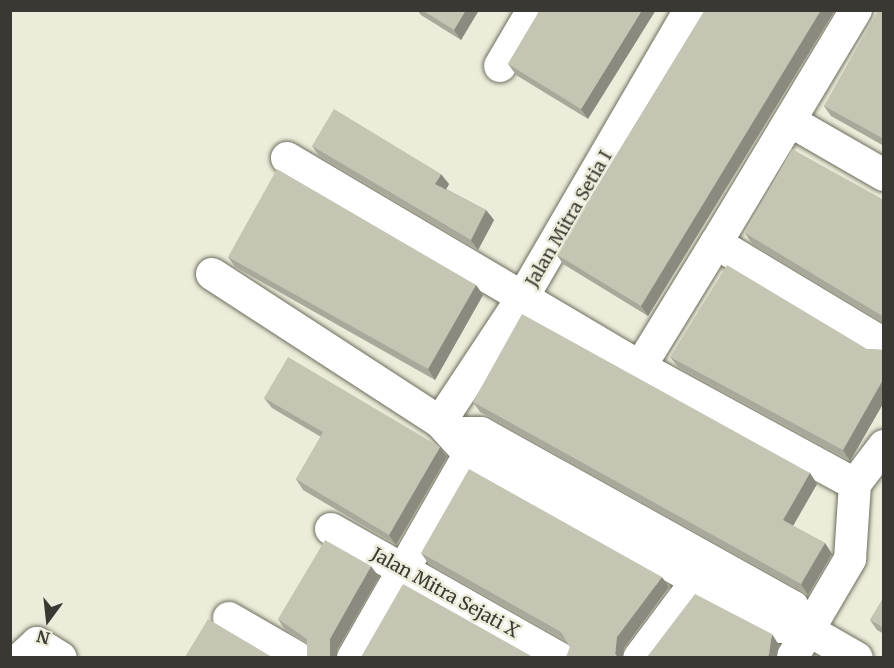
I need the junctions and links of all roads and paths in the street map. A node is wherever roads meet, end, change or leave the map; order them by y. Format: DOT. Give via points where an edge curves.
graph roads {
  1 [pos="533,10"];
  2 [pos="690,10"];
  3 [pos="856,10"];
  4 [pos="500,66"];
  5 [pos="790,121"];
  6 [pos="287,158"];
  7 [pos="884,175"];
  8 [pos="716,243"];
  9 [pos="212,274"];
  10 [pos="524,295"];
  11 [pos="884,344"];
  12 [pos="640,367"];
  13 [pos="460,436"];
  14 [pos="884,446"];
  15 [pos="855,484"];
  16 [pos="331,529"];
  17 [pos="401,568"];
  18 [pos="698,579"];
  19 [pos="229,618"];
  20 [pos="823,641"];
  21 [pos="21,657"];
  22 [pos="61,657"];
  23 [pos="298,657"];
  24 [pos="353,657"];
  25 [pos="559,657"];
  26 [pos="639,657"];
  27 [pos="792,657"];
  1 -- 4 [label="street"];
  2 -- 10 [label="street, Jalan Mitra Setia I"];
  3 -- 5 [label="street"];
  5 -- 7 [label="street"];
  5 -- 8 [label="street"];
  6 -- 10 [label="street"];
  8 -- 11 [label="street"];
  8 -- 12 [label="street"];
  9 -- 13 [label="street"];
  10 -- 12 [label="street"];
  10 -- 13 [label="street, Jalan Mitra Setia I"];
  12 -- 15 [label="street"];
  13 -- 17 [label="street, Jalan Mitra Setia I"];
  13 -- 18 [label="street"];
  13 -- 20 [label="street" via="793,607"];
  14 -- 15 [label="street"];
  15 -- 20 [label="street" via="850,559"];
  16 -- 17 [label="street, Jalan Mitra Sejati X"];
  17 -- 24 [label="street, Jalan Mitra Setia I"];
  17 -- 25 [label="street, Jalan Mitra Sejati X"];
  18 -- 20 [label="street" via="782,627"];
  18 -- 26 [label="street"];
  19 -- 23 [label="street"];
  20 -- 27 [label="street"];
  21 -- 22 [label="street" via="37,643"];
}
